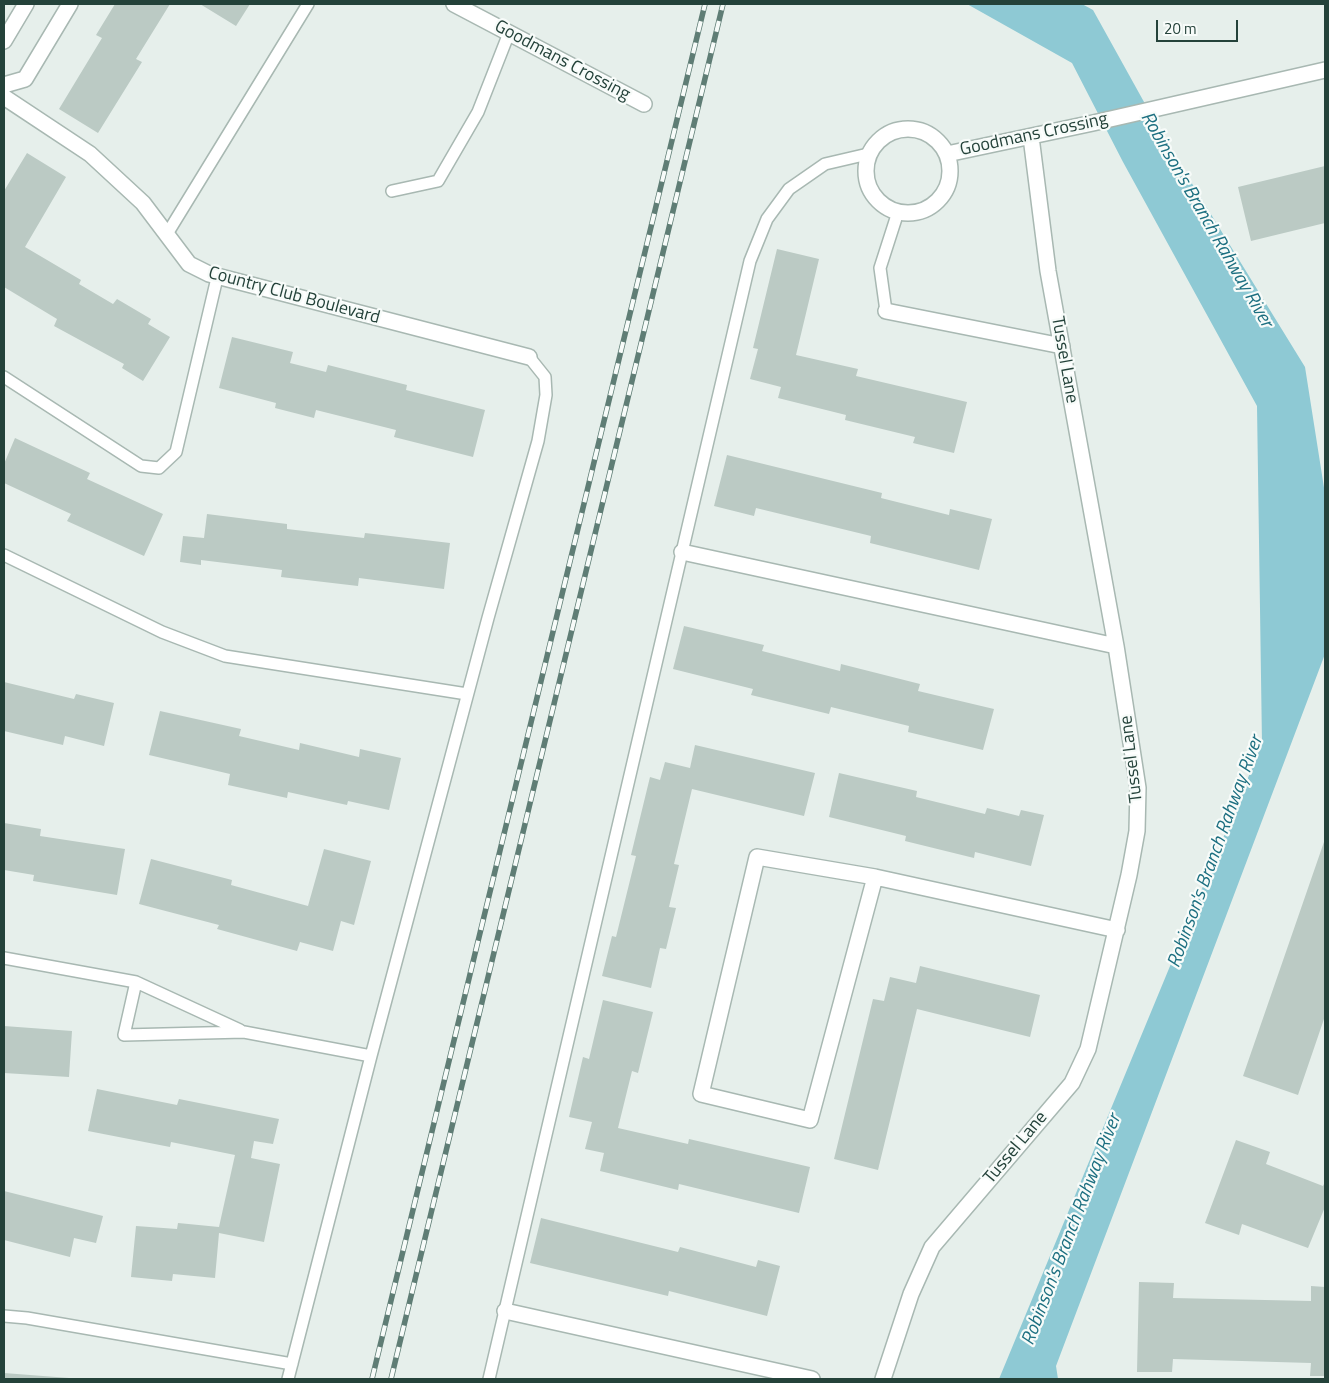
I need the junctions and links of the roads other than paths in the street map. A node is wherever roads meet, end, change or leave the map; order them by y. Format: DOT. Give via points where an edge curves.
graph roads {
  1 [pos="26,4"];
  2 [pos="70,4"];
  3 [pos="308,4"];
  4 [pos="454,4"];
  5 [pos="509,33"];
  6 [pos="4,40"];
  7 [pos="1325,70"];
  8 [pos="4,85"];
  9 [pos="4,96"];
  10 [pos="644,104"];
  11 [pos="1031,137"];
  12 [pos="868,154"];
  13 [pos="947,154"];
  14 [pos="392,191"];
  15 [pos="898,212"];
  16 [pos="167,234"];
  17 [pos="217,278"];
  18 [pos="886,311"];
  19 [pos="1062,346"];
  20 [pos="529,357"];
  21 [pos="4,377"];
  22 [pos="682,552"];
  23 [pos="4,555"];
  24 [pos="1116,646"];
  25 [pos="467,694"];
  26 [pos="875,877"];
  27 [pos="1117,930"];
  28 [pos="4,958"];
  29 [pos="136,982"];
  30 [pos="244,1032"];
  31 [pos="371,1056"];
  32 [pos="505,1311"];
  33 [pos="4,1316"];
  34 [pos="292,1364"];
  35 [pos="288,1379"];
  36 [pos="489,1379"];
  37 [pos="812,1379"];
  38 [pos="883,1379"];
  1 -- 6 [label="street"];
  2 -- 8 [label="street" via="25,79"];
  3 -- 16 [label="lane"];
  4 -- 5 [label="street, Goodmans Crossing"];
  5 -- 10 [label="street, Goodmans Crossing"];
  5 -- 14 [label="lane" via="478,112 438,181"];
  7 -- 11 [label="street, Goodmans Crossing"];
  9 -- 16 [label="street, Country Club Boulevard" via="90,154 143,203"];
  11 -- 13 [label="street, Goodmans Crossing"];
  11 -- 19 [label="street, Tussel Lane" via="1048,271"];
  12 -- 13 [label="street, Goodmans Crossing" via="876,141 902,128 917,129 930,135"];
  12 -- 15 [label="street" via="865,168 873,196"];
  12 -- 22 [label="lane" via="825,164 788,189 766,219 750,261"];
  13 -- 15 [label="street, Goodmans Crossing" via="950,179 937,201 927,209"];
  15 -- 18 [label="lane" via="880,268"];
  16 -- 17 [label="street, Country Club Boulevard" via="190,264"];
  17 -- 20 [label="street, Country Club Boulevard"];
  17 -- 21 [label="lane" via="176,452 159,468 141,466"];
  18 -- 19 [label="street"];
  19 -- 24 [label="street, Tussel Lane"];
  20 -- 25 [label="lane" via="545,377 546,395 538,441"];
  22 -- 24 [label="street"];
  22 -- 32 [label="lane"];
  23 -- 25 [label="lane" via="162,632 225,656"];
  24 -- 27 [label="street, Tussel Lane" via="1138,788 1138,832"];
  25 -- 31 [label="lane"];
  26 -- 26 [label="street" via="757,857 701,1094 810,1120"];
  26 -- 27 [label="street"];
  27 -- 38 [label="street, Tussel Lane" via="1088,1049 1072,1083 932,1247 911,1294"];
  28 -- 29 [label="lane"];
  29 -- 30 [label="lane"];
  29 -- 30 [label="lane" via="124,1035"];
  30 -- 31 [label="lane"];
  31 -- 34 [label="lane"];
  32 -- 36 [label="lane"];
  32 -- 37 [label="street"];
  33 -- 34 [label="lane"];
  34 -- 35 [label="lane"];
}
